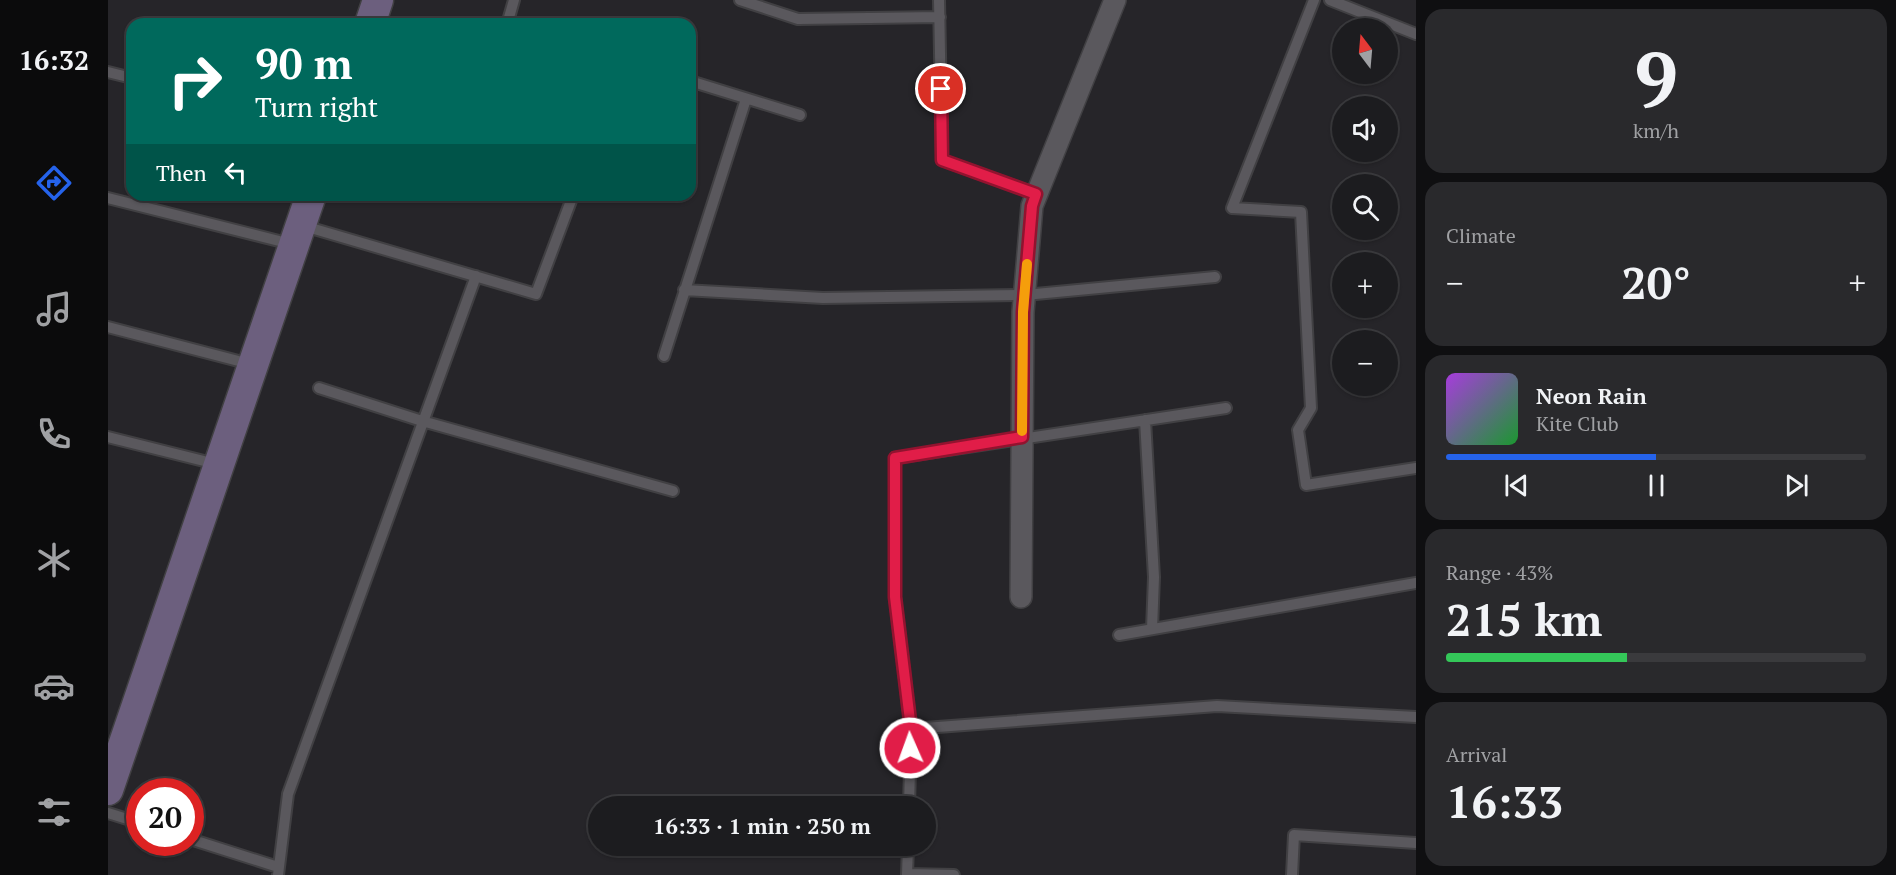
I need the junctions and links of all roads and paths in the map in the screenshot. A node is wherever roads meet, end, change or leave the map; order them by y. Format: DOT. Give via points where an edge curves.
graph roads {
  1 [pos="378,0"];
  2 [pos="514,0"];
  3 [pos="740,0"];
  4 [pos="939,0"];
  5 [pos="1115,0"];
  6 [pos="1314,0"];
  7 [pos="1330,0"];
  8 [pos="940,17"];
  9 [pos="372,18"];
  10 [pos="509,18"];
  11 [pos="1416,34"];
  12 [pos="108,72"];
  13 [pos="126,76"];
  14 [pos="696,83"];
  15 [pos="746,99"];
  16 [pos="800,115"];
  17 [pos="1036,194"];
  18 [pos="108,198"];
  19 [pos="309,201"];
  20 [pos="571,201"];
  21 [pos="298,235"];
  22 [pos="476,276"];
  23 [pos="1215,278"];
  24 [pos="684,290"];
  25 [pos="1025,295"];
  26 [pos="108,327"];
  27 [pos="664,356"];
  28 [pos="253,365"];
  29 [pos="320,388"];
  30 [pos="1226,408"];
  31 [pos="1145,420"];
  32 [pos="422,421"];
  33 [pos="108,437"];
  34 [pos="1022,437"];
  35 [pos="219,465"];
  36 [pos="1416,468"];
  37 [pos="674,491"];
  38 [pos="1416,583"];
  39 [pos="1021,597"];
  40 [pos="1152,629"];
  41 [pos="1119,635"];
  42 [pos="1416,717"];
  43 [pos="911,729"];
  44 [pos="108,790"];
  45 [pos="909,796"];
  46 [pos="108,813"];
  47 [pos="126,819"];
  48 [pos="1416,843"];
  49 [pos="204,844"];
  50 [pos="908,856"];
  51 [pos="278,871"];
  52 [pos="907,874"];
  53 [pos="954,875"];
  54 [pos="1292,875"];
  1 -- 9 [label="street"];
  2 -- 10 [label="lane"];
  3 -- 8 [label="lane" via="798,19"];
  4 -- 8 [label="lane"];
  5 -- 17 [label="street"];
  6 -- 36 [label="lane" via="1232,208 1301,212 1311,408 1299,430 1306,485"];
  7 -- 11 [label="lane"];
  8 -- 17 [label="lane" via="942,160"];
  12 -- 13 [label="lane"];
  14 -- 15 [label="lane"];
  15 -- 16 [label="lane"];
  15 -- 24 [label="lane"];
  17 -- 25 [label="street"];
  18 -- 21 [label="lane"];
  19 -- 21 [label="street"];
  20 -- 22 [label="lane" via="536,294"];
  21 -- 22 [label="lane"];
  21 -- 28 [label="street"];
  22 -- 32 [label="lane"];
  23 -- 25 [label="lane"];
  24 -- 25 [label="lane" via="824,298"];
  24 -- 27 [label="lane"];
  25 -- 34 [label="street"];
  26 -- 28 [label="lane"];
  28 -- 35 [label="street"];
  29 -- 32 [label="lane"];
  30 -- 31 [label="lane"];
  31 -- 34 [label="lane"];
  31 -- 40 [label="lane" via="1154,577"];
  32 -- 37 [label="lane"];
  32 -- 51 [label="lane" via="288,794"];
  33 -- 35 [label="lane"];
  34 -- 39 [label="street"];
  34 -- 43 [label="lane" via="895,458 895,597"];
  35 -- 44 [label="street"];
  38 -- 40 [label="lane"];
  40 -- 41 [label="lane"];
  42 -- 43 [label="lane" via="1217,706"];
  43 -- 45 [label="lane"];
  46 -- 47 [label="lane"];
  48 -- 54 [label="lane" via="1294,835"];
  49 -- 51 [label="lane"];
  50 -- 52 [label="lane"];
  52 -- 53 [label="lane"];
}
